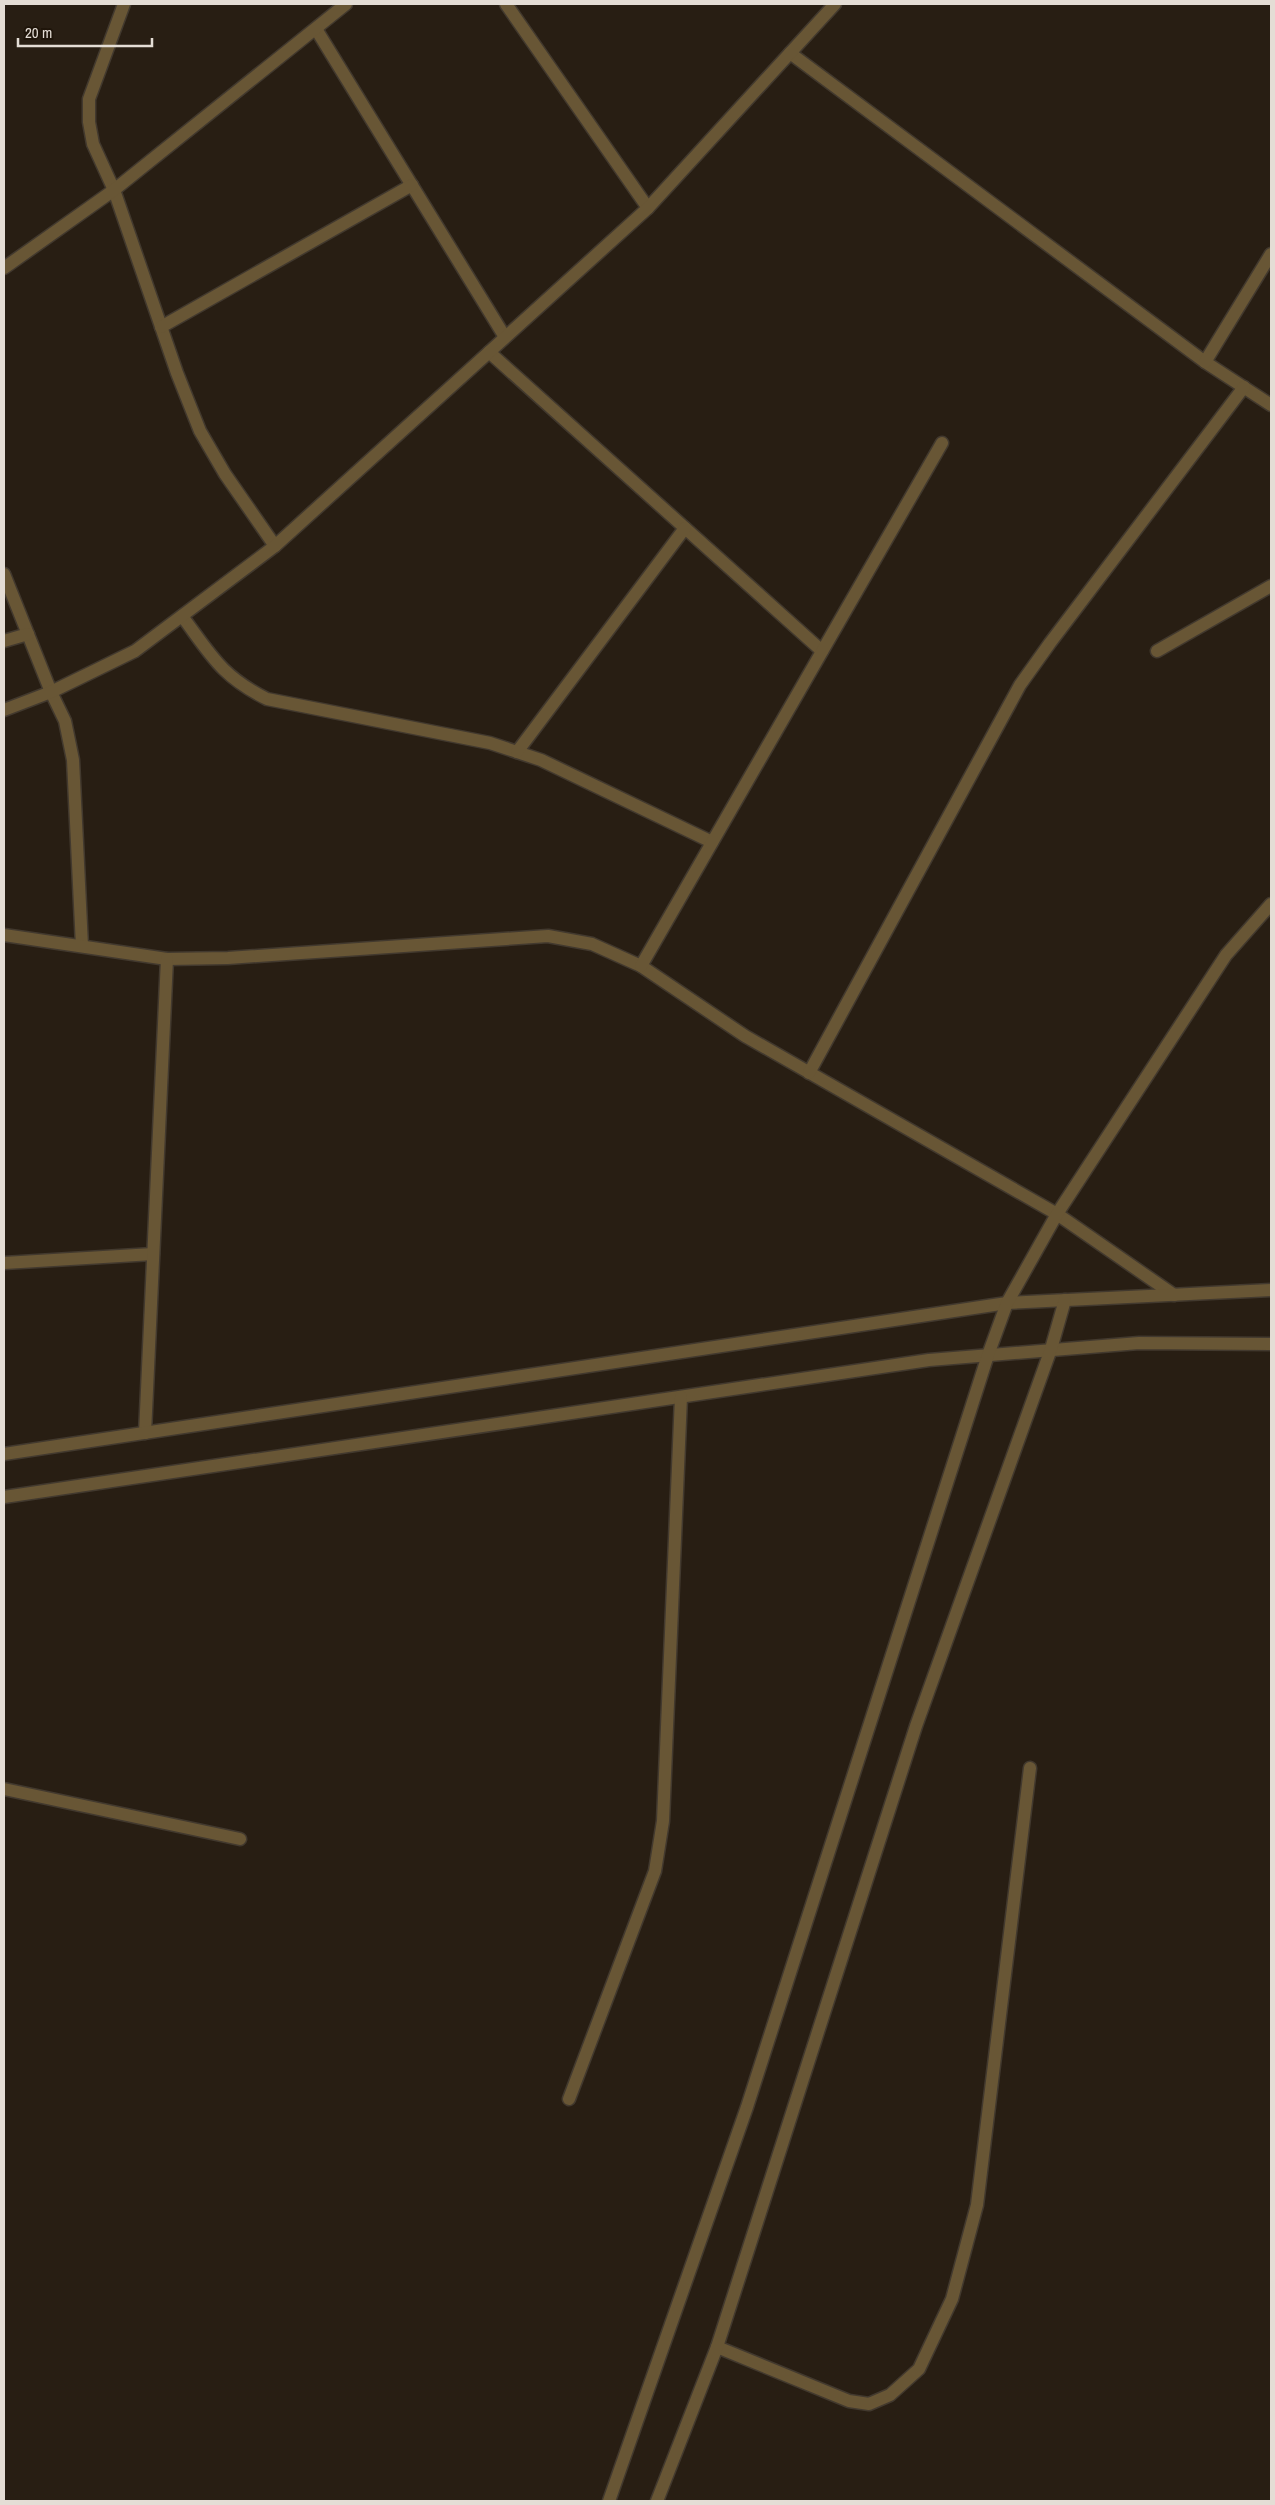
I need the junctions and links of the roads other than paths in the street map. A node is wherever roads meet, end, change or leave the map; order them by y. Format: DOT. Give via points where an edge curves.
graph roads {
  1 [pos="124,4"];
  2 [pos="346,4"];
  3 [pos="506,4"];
  4 [pos="835,4"];
  5 [pos="316,28"];
  6 [pos="790,53"];
  7 [pos="412,185"];
  8 [pos="114,190"];
  9 [pos="648,208"];
  10 [pos="1271,254"];
  11 [pos="4,268"];
  12 [pos="161,327"];
  13 [pos="506,338"];
  14 [pos="489,352"];
  15 [pos="1205,362"];
  16 [pos="1244,387"];
  17 [pos="1271,405"];
  18 [pos="942,443"];
  19 [pos="685,528"];
  20 [pos="275,546"];
  21 [pos="4,574"];
  22 [pos="1271,586"];
  23 [pos="182,616"];
  24 [pos="28,634"];
  25 [pos="4,641"];
  26 [pos="822,651"];
  27 [pos="1157,651"];
  28 [pos="51,692"];
  29 [pos="4,710"];
  30 [pos="517,752"];
  31 [pos="712,842"];
  32 [pos="1271,904"];
  33 [pos="4,935"];
  34 [pos="82,946"];
  35 [pos="167,958"];
  36 [pos="641,966"];
  37 [pos="810,1073"];
  38 [pos="1057,1214"];
  39 [pos="153,1254"];
  40 [pos="4,1263"];
  41 [pos="1271,1278"];
  42 [pos="1268,1290"];
  43 [pos="1174,1295"];
  44 [pos="1065,1300"];
  45 [pos="1007,1303"];
  46 [pos="1271,1344"];
  47 [pos="1051,1349"];
  48 [pos="988,1355"];
  49 [pos="681,1397"];
  50 [pos="145,1433"];
  51 [pos="4,1454"];
  52 [pos="4,1497"];
  53 [pos="1030,1768"];
  54 [pos="4,1788"];
  55 [pos="240,1839"];
  56 [pos="569,2100"];
  57 [pos="717,2347"];
  58 [pos="609,2501"];
  59 [pos="657,2501"];
  1 -- 8 [label="street" via="89,99 93,144"];
  2 -- 5 [label="street"];
  3 -- 9 [label="street"];
  4 -- 6 [label="street"];
  5 -- 7 [label="street"];
  5 -- 8 [label="street"];
  6 -- 9 [label="street"];
  6 -- 15 [label="street"];
  7 -- 12 [label="street"];
  7 -- 13 [label="street"];
  8 -- 11 [label="street"];
  8 -- 12 [label="street"];
  9 -- 13 [label="street"];
  10 -- 15 [label="street"];
  12 -- 20 [label="street" via="200,431 225,474"];
  13 -- 14 [label="street"];
  14 -- 19 [label="street"];
  14 -- 20 [label="street"];
  15 -- 16 [label="street"];
  16 -- 17 [label="street"];
  16 -- 37 [label="street" via="1020,686"];
  18 -- 26 [label="street"];
  19 -- 26 [label="street"];
  19 -- 30 [label="street"];
  20 -- 23 [label="street"];
  21 -- 24 [label="street"];
  22 -- 27 [label="street"];
  23 -- 28 [label="street" via="135,651"];
  23 -- 30 [label="street" via="220,669 242,687 267,699 490,743"];
  24 -- 25 [label="street"];
  24 -- 28 [label="street"];
  26 -- 31 [label="street"];
  28 -- 29 [label="street"];
  28 -- 34 [label="street" via="65,721 73,760"];
  30 -- 31 [label="street" via="541,760"];
  31 -- 36 [label="street"];
  32 -- 38 [label="street" via="1226,955"];
  33 -- 34 [label="street"];
  34 -- 35 [label="street"];
  35 -- 36 [label="street" via="228,958 548,936 592,944"];
  35 -- 39 [label="street"];
  36 -- 37 [label="street" via="745,1036"];
  37 -- 38 [label="street"];
  38 -- 43 [label="street"];
  38 -- 45 [label="street"];
  39 -- 40 [label="street"];
  39 -- 50 [label="street"];
  41 -- 42 [label="street"];
  42 -- 43 [label="street"];
  43 -- 44 [label="street"];
  44 -- 45 [label="street"];
  44 -- 47 [label="street"];
  45 -- 48 [label="street"];
  45 -- 50 [label="street"];
  46 -- 47 [label="street" via="1139,1343"];
  47 -- 48 [label="street"];
  47 -- 57 [label="street" via="916,1726"];
  48 -- 49 [label="street" via="929,1360"];
  48 -- 58 [label="street" via="747,2107"];
  49 -- 52 [label="street"];
  49 -- 56 [label="street" via="663,1821 656,1863"];
  50 -- 51 [label="street"];
  53 -- 57 [label="street" via="977,2205 952,2298 919,2369 890,2395 869,2404 849,2401"];
  54 -- 55 [label="street"];
  57 -- 59 [label="street"];
}
